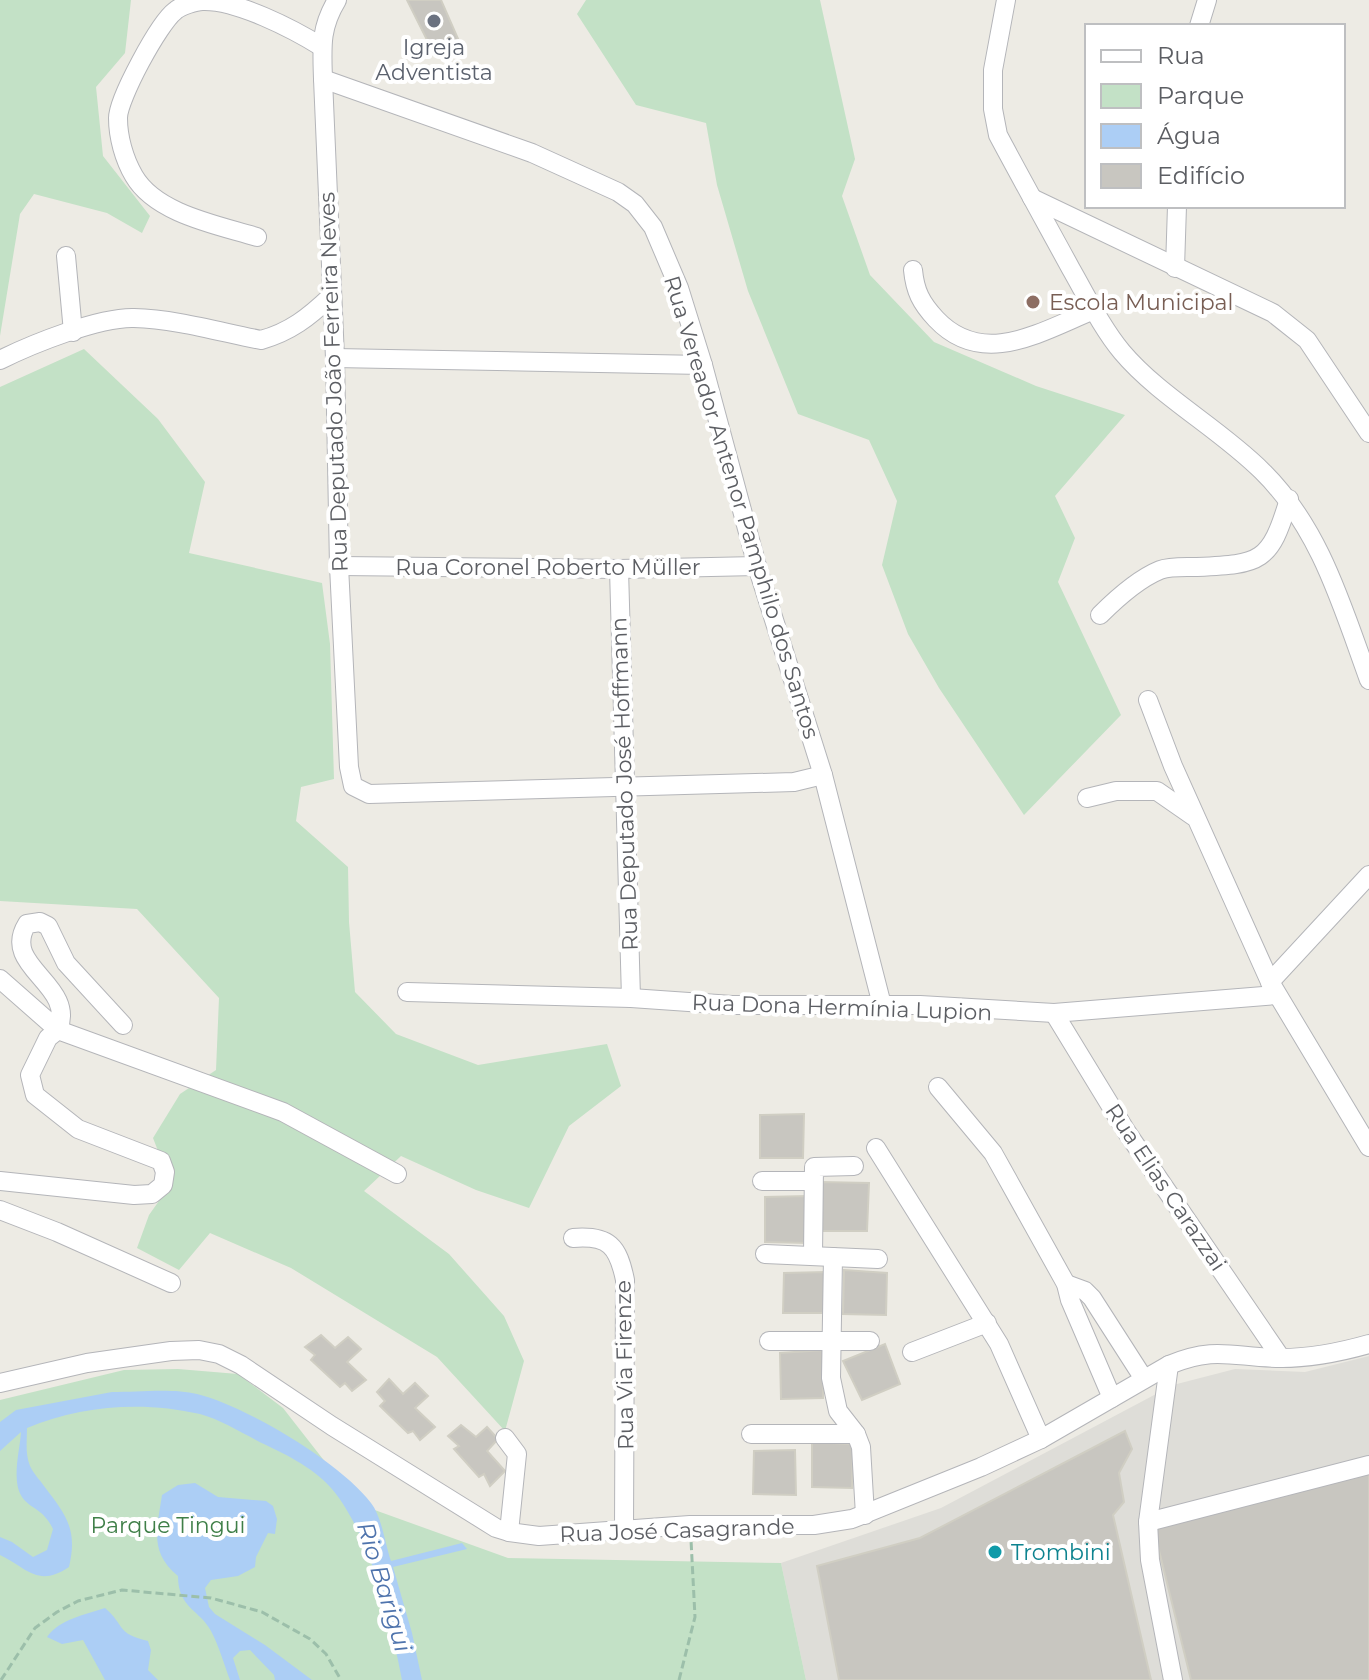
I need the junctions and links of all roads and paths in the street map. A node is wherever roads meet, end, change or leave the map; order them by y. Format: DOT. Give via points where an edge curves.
graph roads {
  1 [pos="337,0"];
  2 [pos="1006,0"];
  3 [pos="1207,0"];
  4 [pos="1200,24"];
  5 [pos="322,47"];
  6 [pos="323,79"];
  7 [pos="1032,198"];
  8 [pos="1177,208"];
  9 [pos="257,237"];
  10 [pos="66,256"];
  11 [pos="1175,268"];
  12 [pos="913,270"];
  13 [pos="330,297"];
  14 [pos="1094,310"];
  15 [pos="73,332"];
  16 [pos="335,358"];
  17 [pos="0,360"];
  18 [pos="703,365"];
  19 [pos="1369,433"];
  20 [pos="1289,499"];
  21 [pos="339,566"];
  22 [pos="757,566"];
  23 [pos="619,569"];
  24 [pos="1100,615"];
  25 [pos="1369,680"];
  26 [pos="1148,700"];
  27 [pos="823,775"];
  28 [pos="623,787"];
  29 [pos="1087,798"];
  30 [pos="1195,818"];
  31 [pos="1369,875"];
  32 [pos="0,979"];
  33 [pos="1274,988"];
  34 [pos="407,992"];
  35 [pos="631,998"];
  36 [pos="882,1005"];
  37 [pos="1054,1013"];
  38 [pos="123,1025"];
  39 [pos="58,1030"];
  40 [pos="938,1087"];
  41 [pos="1369,1147"];
  42 [pos="876,1148"];
  43 [pos="854,1166"];
  44 [pos="397,1174"];
  45 [pos="0,1181"];
  46 [pos="762,1181"];
  47 [pos="813,1181"];
  48 [pos="0,1210"];
  49 [pos="573,1238"];
  50 [pos="765,1254"];
  51 [pos="813,1255"];
  52 [pos="833,1257"];
  53 [pos="878,1259"];
  54 [pos="171,1283"];
  55 [pos="1066,1284"];
  56 [pos="987,1323"];
  57 [pos="769,1341"];
  58 [pos="832,1341"];
  59 [pos="870,1341"];
  60 [pos="1369,1344"];
  61 [pos="912,1352"];
  62 [pos="1281,1358"];
  63 [pos="1169,1365"];
  64 [pos="1144,1379"];
  65 [pos="0,1383"];
  66 [pos="1112,1398"];
  67 [pos="751,1434"];
  68 [pos="856,1434"];
  69 [pos="505,1438"];
  70 [pos="1041,1439"];
  71 [pos="1369,1465"];
  72 [pos="865,1515"];
  73 [pos="1148,1522"];
  74 [pos="690,1525"];
  75 [pos="624,1530"];
  76 [pos="509,1532"];
  77 [pos="1,1680"];
  78 [pos="341,1680"];
  79 [pos="679,1680"];
  80 [pos="1173,1680"];
  1 -- 5 [label="street, Rua Deputado João Ferreira Neves" via="326,18"];
  2 -- 7 [label="street" via="993,70 993,109 998,135"];
  3 -- 4 [label="street"];
  5 -- 6 [label="street, Rua Deputado João Ferreira Neves"];
  5 -- 9 [label="street" via="231,5 201,1 175,10 157,34 118,114 120,142 134,178 159,201 182,214"];
  6 -- 13 [label="street, Rua Deputado João Ferreira Neves"];
  6 -- 18 [label="street, Rua Vereador Antenor Pamphilo dos Santos" via="532,153 635,204 653,227 679,288"];
  7 -- 11 [label="street"];
  7 -- 14 [label="street"];
  8 -- 11 [label="street"];
  10 -- 15 [label="street"];
  11 -- 19 [label="street" via="1273,313 1307,340"];
  12 -- 14 [label="street" via="921,303 942,326 966,341 988,346"];
  13 -- 15 [label="street" via="308,319 261,340 133,318"];
  13 -- 16 [label="street, Rua Deputado João Ferreira Neves"];
  14 -- 20 [label="street" via="1139,370 1261,469"];
  15 -- 17 [label="street"];
  16 -- 18 [label="street"];
  16 -- 21 [label="street, Rua Deputado João Ferreira Neves"];
  18 -- 22 [label="street, Rua Vereador Antenor Pamphilo dos Santos"];
  20 -- 24 [label="street" via="1279,533 1262,556 1236,566 1161,570"];
  20 -- 25 [label="street" via="1324,557"];
  21 -- 23 [label="street, Rua Coronel Roberto Müller"];
  21 -- 28 [label="street, Rua Deputado João Ferreira Neves" via="353,786 369,794"];
  22 -- 23 [label="street, Rua Coronel Roberto Müller"];
  22 -- 27 [label="street, Rua Vereador Antenor Pamphilo dos Santos"];
  23 -- 28 [label="street, Rua Deputado José Hoffmann"];
  26 -- 30 [label="street"];
  27 -- 28 [label="street" via="794,782"];
  27 -- 36 [label="street, Rua Vereador Antenor Pamphilo dos Santos"];
  28 -- 35 [label="street, Rua Deputado José Hoffmann"];
  29 -- 30 [label="street" via="1116,791 1157,791"];
  30 -- 33 [label="street"];
  31 -- 33 [label="street"];
  32 -- 39 [label="street"];
  33 -- 37 [label="street, Rua Dona Hermínia Lupion"];
  33 -- 41 [label="street"];
  34 -- 35 [label="street, Rua Dona Hermínia Lupion"];
  35 -- 36 [label="street, Rua Dona Hermínia Lupion" via="732,1005"];
  36 -- 37 [label="street, Rua Dona Hermínia Lupion"];
  37 -- 62 [label="street, Rua Elias Carazzai" via="1126,1131"];
  38 -- 39 [label="street" via="66,963 48,926 34,921 22,930 18,949 60,1007"];
  39 -- 44 [label="street" via="283,1112"];
  39 -- 45 [label="street" via="48,1038 30,1075 35,1095 78,1129 161,1161 163,1185 152,1194 134,1195"];
  40 -- 55 [label="street" via="993,1153"];
  42 -- 56 [label="street"];
  43 -- 47 [label="street" via="814,1167"];
  46 -- 47 [label="street"];
  47 -- 51 [label="street"];
  48 -- 54 [label="street"];
  49 -- 75 [label="street, Rua Via Firenze" via="607,1241 621,1260 625,1280"];
  50 -- 51 [label="street"];
  51 -- 52 [label="street"];
  52 -- 53 [label="street"];
  52 -- 58 [label="street"];
  55 -- 64 [label="street" via="1092,1298"];
  55 -- 66 [label="street"];
  56 -- 61 [label="street"];
  56 -- 70 [label="street"];
  57 -- 58 [label="street"];
  58 -- 59 [label="street"];
  58 -- 68 [label="street" via="831,1378 838,1411"];
  60 -- 62 [label="street, Rua José Casagrande"];
  62 -- 63 [label="street, Rua José Casagrande" via="1208,1352"];
  63 -- 64 [label="street, Rua José Casagrande"];
  63 -- 73 [label="street"];
  64 -- 66 [label="street, Rua José Casagrande"];
  65 -- 76 [label="street, Rua José Casagrande" via="171,1351 219,1354"];
  66 -- 70 [label="street, Rua José Casagrande"];
  67 -- 68 [label="street"];
  68 -- 72 [label="street"];
  69 -- 76 [label="street" via="517,1454"];
  70 -- 72 [label="street, Rua José Casagrande"];
  71 -- 73 [label="street"];
  72 -- 74 [label="street, Rua José Casagrande" via="814,1525"];
  73 -- 80 [label="street"];
  74 -- 75 [label="street, Rua José Casagrande"];
  74 -- 79 [label="path" via="695,1617"];
  75 -- 76 [label="street, Rua José Casagrande" via="539,1536"];
  77 -- 78 [label="path" via="35,1628 78,1601 122,1590 211,1598 262,1612 326,1654"];
}
